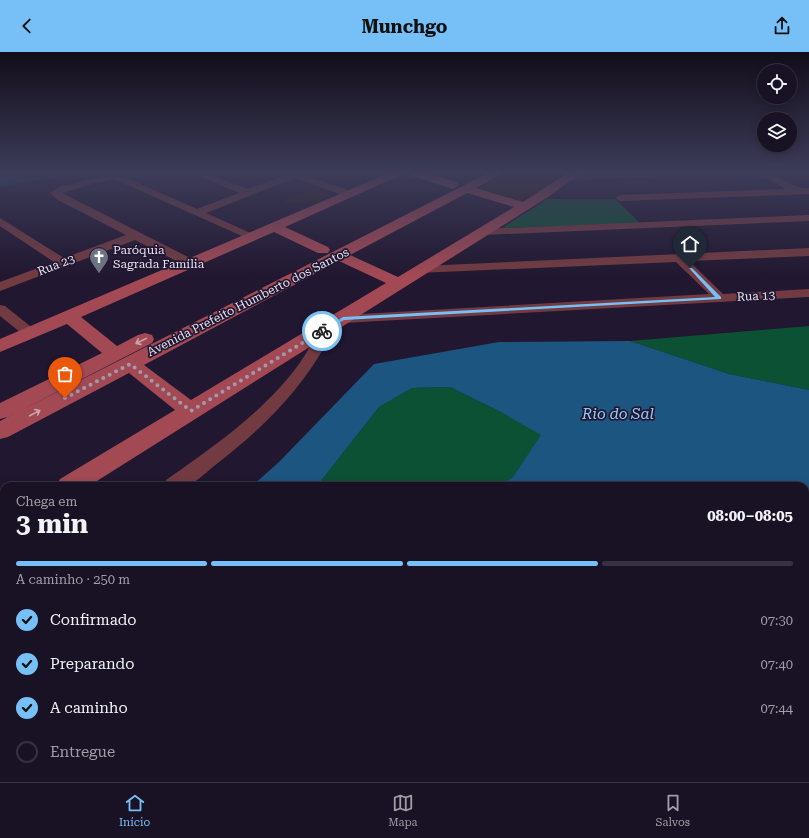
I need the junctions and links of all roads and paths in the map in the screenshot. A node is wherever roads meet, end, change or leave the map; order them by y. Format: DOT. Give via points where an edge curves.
graph roads {
  1 [pos="79,207"];
  2 [pos="183,207"];
  3 [pos="212,207"];
  4 [pos="319,207"];
  5 [pos="420,207"];
  6 [pos="522,207"];
  7 [pos="629,207"];
  8 [pos="196,213"];
  9 [pos="809,218"];
  10 [pos="0,221"];
  11 [pos="646,225"];
  12 [pos="273,227"];
  13 [pos="482,232"];
  14 [pos="135,236"];
  15 [pos="251,237"];
  16 [pos="809,252"];
  17 [pos="331,253"];
  18 [pos="680,259"];
  19 [pos="63,263"];
  20 [pos="190,263"];
  21 [pos="422,270"];
  22 [pos="399,282"];
  23 [pos="0,287"];
  24 [pos="809,293"];
  25 [pos="720,298"];
  26 [pos="0,309"];
  27 [pos="68,316"];
  28 [pos="335,323"];
  29 [pos="30,333"];
  30 [pos="0,346"];
  31 [pos="122,359"];
  32 [pos="191,411"];
  33 [pos="0,412"];
  34 [pos="0,431"];
  35 [pos="76,482"];
  36 [pos="178,482"];
  1 -- 14 [label="street"];
  2 -- 8 [label="street"];
  3 -- 8 [label="street"];
  4 -- 12 [label="street"];
  5 -- 17 [label="street, Avenida Prefeito Humberto dos Santos"];
  6 -- 13 [label="street"];
  7 -- 11 [label="street"];
  8 -- 15 [label="street"];
  9 -- 11 [label="street"];
  10 -- 19 [label="street"];
  11 -- 13 [label="street"];
  12 -- 15 [label="street"];
  12 -- 17 [label="street"];
  13 -- 21 [label="street"];
  14 -- 19 [label="street, Rua 23"];
  14 -- 20 [label="street"];
  15 -- 20 [label="street"];
  16 -- 18 [label="street"];
  17 -- 22 [label="street"];
  17 -- 31 [label="street, Avenida Prefeito Humberto dos Santos"];
  18 -- 21 [label="street"];
  18 -- 25 [label="street"];
  19 -- 23 [label="street, Rua 23"];
  20 -- 27 [label="street"];
  21 -- 22 [label="street"];
  22 -- 28 [label="street"];
  24 -- 25 [label="street, Rua 13"];
  25 -- 28 [label="street, Rua 13"];
  26 -- 29 [label="street"];
  27 -- 29 [label="street"];
  27 -- 31 [label="street"];
  28 -- 32 [label="street"];
  28 -- 36 [label="street" via="310,361 285,392 233,440"];
  29 -- 30 [label="street"];
  31 -- 32 [label="street"];
  31 -- 33 [label="street, Avenida Prefeito Humberto dos Santos"];
  34 -- 31 [label="street, Avenida Prefeito Humberto dos Santos, one-way"];
  32 -- 35 [label="street"];
}
